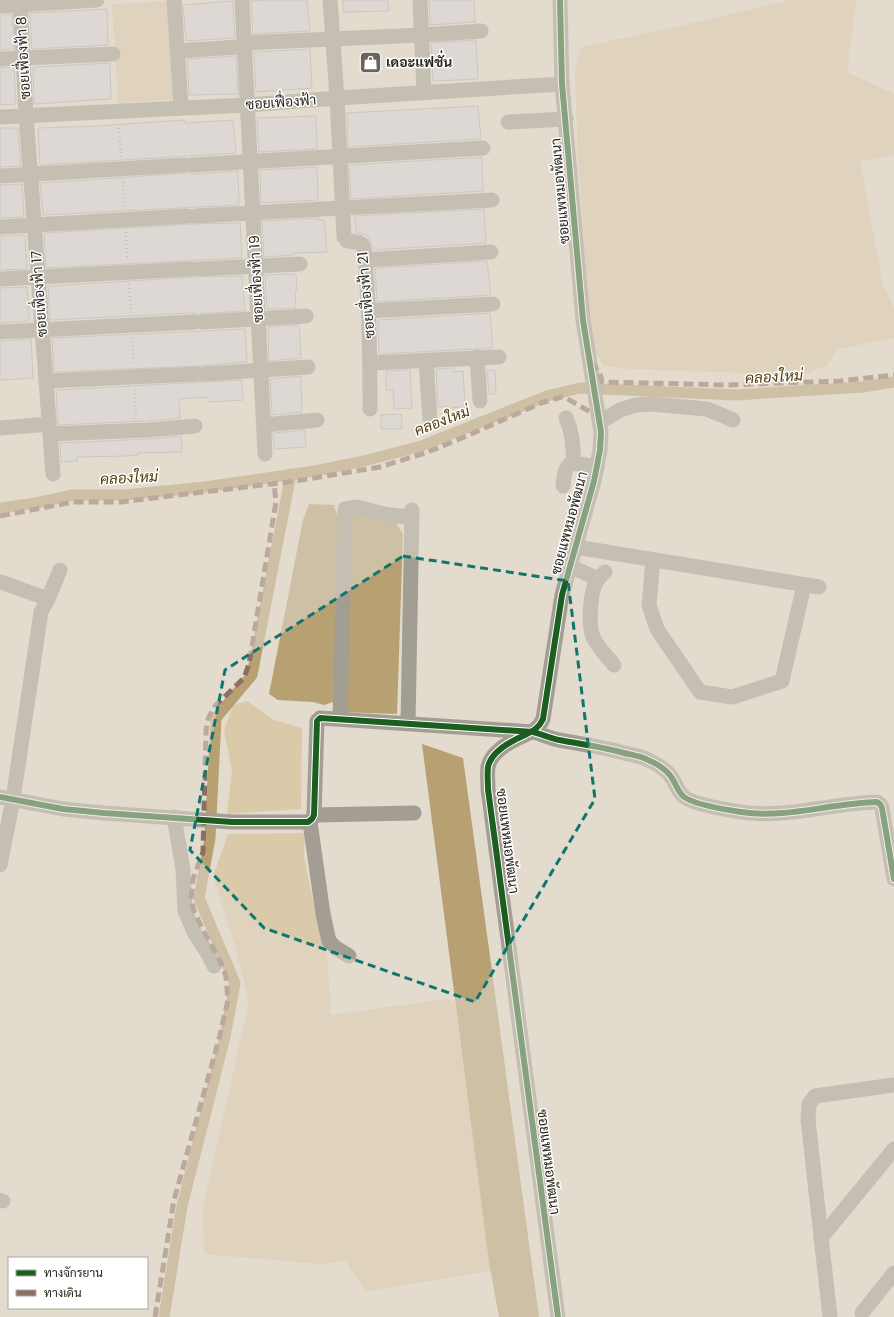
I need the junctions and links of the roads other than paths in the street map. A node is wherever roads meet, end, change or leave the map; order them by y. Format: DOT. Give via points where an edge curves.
graph roads {
  1 [pos="97,0"];
  2 [pos="174,0"];
  3 [pos="242,0"];
  4 [pos="330,0"];
  5 [pos="420,0"];
  6 [pos="560,0"];
  7 [pos="20,2"];
  8 [pos="0,6"];
  9 [pos="481,31"];
  10 [pos="422,35"];
  11 [pos="332,38"];
  12 [pos="241,45"];
  13 [pos="178,50"];
  14 [pos="113,54"];
  15 [pos="23,58"];
  16 [pos="0,59"];
  17 [pos="562,84"];
  18 [pos="424,92"];
  19 [pos="337,98"];
  20 [pos="247,105"];
  21 [pos="181,108"];
  22 [pos="26,115"];
  23 [pos="0,117"];
  24 [pos="566,119"];
  25 [pos="508,122"];
  26 [pos="483,148"];
  27 [pos="340,156"];
  28 [pos="250,162"];
  29 [pos="30,175"];
  30 [pos="0,176"];
  31 [pos="492,200"];
  32 [pos="343,208"];
  33 [pos="253,213"];
  34 [pos="34,225"];
  35 [pos="0,227"];
  36 [pos="491,252"];
  37 [pos="365,260"];
  38 [pos="300,264"];
  39 [pos="256,267"];
  40 [pos="38,277"];
  41 [pos="0,279"];
  42 [pos="493,304"];
  43 [pos="369,311"];
  44 [pos="306,316"];
  45 [pos="258,318"];
  46 [pos="42,330"];
  47 [pos="0,332"];
  48 [pos="477,357"];
  49 [pos="499,357"];
  50 [pos="426,360"];
  51 [pos="370,363"];
  52 [pos="308,367"];
  53 [pos="261,371"];
  54 [pos="46,381"];
  55 [pos="480,401"];
  56 [pos="370,409"];
  57 [pos="566,418"];
  58 [pos="430,419"];
  59 [pos="317,420"];
  60 [pos="733,420"];
  61 [pos="600,422"];
  62 [pos="264,425"];
  63 [pos="195,426"];
  64 [pos="0,428"];
  65 [pos="50,429"];
  66 [pos="265,454"];
  67 [pos="573,463"];
  68 [pos="597,467"];
  69 [pos="53,474"];
  70 [pos="563,486"];
  71 [pos="576,547"];
  72 [pos="653,560"];
  73 [pos="569,568"];
  74 [pos="60,570"];
  75 [pos="1,582"];
  76 [pos="804,585"];
  77 [pos="819,587"];
  78 [pos="48,599"];
  79 [pos="614,665"];
  80 [pos="340,718"];
  81 [pos="408,722"];
  82 [pos="533,732"];
  83 [pos="6,798"];
  84 [pos="414,813"];
  85 [pos="174,817"];
  86 [pos="312,818"];
  87 [pos="0,865"];
  88 [pos="894,879"];
  89 [pos="349,956"];
  90 [pos="214,966"];
  91 [pos="894,1085"];
  92 [pos="894,1150"];
  93 [pos="821,1238"];
  94 [pos="894,1273"];
  95 [pos="862,1313"];
  96 [pos="558,1317"];
  97 [pos="830,1317"];
  1 -- 7 [label="street"];
  2 -- 13 [label="street"];
  3 -- 12 [label="street, ซอยเฟื่องฟ้า 19"];
  4 -- 11 [label="street, ซอยเฟื่องฟ้า 21"];
  5 -- 10 [label="street"];
  6 -- 17 [label="street, ซอยแพหมอพัฒนา"];
  7 -- 8 [label="street"];
  7 -- 15 [label="street, ซอยเฟื่องฟ้า 8"];
  9 -- 10 [label="street"];
  10 -- 11 [label="street"];
  10 -- 18 [label="street"];
  11 -- 12 [label="street"];
  11 -- 19 [label="street, ซอยเฟื่องฟ้า 21"];
  12 -- 13 [label="street"];
  12 -- 20 [label="street, ซอยเฟื่องฟ้า 19"];
  13 -- 21 [label="street"];
  14 -- 15 [label="street"];
  15 -- 16 [label="street"];
  15 -- 22 [label="street, ซอยเฟื่องฟ้า 8"];
  17 -- 18 [label="street, ซอยเฟื่องฟ้า"];
  17 -- 24 [label="street, ซอยแพหมอพัฒนา"];
  18 -- 19 [label="street, ซอยเฟื่องฟ้า"];
  19 -- 20 [label="street, ซอยเฟื่องฟ้า"];
  19 -- 27 [label="street, ซอยเฟื่องฟ้า 21"];
  20 -- 21 [label="street, ซอยเฟื่องฟ้า"];
  20 -- 28 [label="street, ซอยเฟื่องฟ้า 19"];
  21 -- 22 [label="street, ซอยเฟื่องฟ้า"];
  22 -- 23 [label="street, ซอยเฟื่องฟ้า"];
  22 -- 29 [label="street, ซอยเฟื่องฟ้า 17"];
  24 -- 25 [label="street"];
  24 -- 61 [label="street, ซอยแพหมอพัฒนา" via="583,320"];
  26 -- 27 [label="street"];
  27 -- 28 [label="street"];
  27 -- 32 [label="street, ซอยเฟื่องฟ้า 21"];
  28 -- 29 [label="street"];
  28 -- 33 [label="street, ซอยเฟื่องฟ้า 19"];
  29 -- 30 [label="street"];
  29 -- 34 [label="street, ซอยเฟื่องฟ้า 17"];
  31 -- 32 [label="street"];
  32 -- 33 [label="street"];
  32 -- 37 [label="street, ซอยเฟื่องฟ้า 21" via="345,239 362,244"];
  33 -- 34 [label="street"];
  33 -- 39 [label="street, ซอยเฟื่องฟ้า 19"];
  34 -- 35 [label="street"];
  34 -- 40 [label="street, ซอยเฟื่องฟ้า 17"];
  36 -- 37 [label="street"];
  37 -- 43 [label="street, ซอยเฟื่องฟ้า 21"];
  38 -- 39 [label="street"];
  39 -- 40 [label="street"];
  39 -- 45 [label="street, ซอยเฟื่องฟ้า 19"];
  40 -- 41 [label="street"];
  40 -- 46 [label="street, ซอยเฟื่องฟ้า 17"];
  42 -- 43 [label="street"];
  43 -- 51 [label="street, ซอยเฟื่องฟ้า 21"];
  44 -- 45 [label="street"];
  45 -- 46 [label="street"];
  45 -- 53 [label="street, ซอยเฟื่องฟ้า 19"];
  46 -- 47 [label="street"];
  46 -- 54 [label="street, ซอยเฟื่องฟ้า 17"];
  48 -- 49 [label="street"];
  48 -- 50 [label="street"];
  48 -- 55 [label="street"];
  50 -- 51 [label="street"];
  50 -- 58 [label="street"];
  51 -- 56 [label="street, ซอยเฟื่องฟ้า 21"];
  52 -- 53 [label="street"];
  53 -- 54 [label="street"];
  53 -- 62 [label="street, ซอยเฟื่องฟ้า 19"];
  54 -- 65 [label="street, ซอยเฟื่องฟ้า 17"];
  57 -- 67 [label="street" via="574,450"];
  59 -- 62 [label="street"];
  60 -- 61 [label="street" via="708,410 644,404 620,410"];
  61 -- 68 [label="street, ซอยแพหมอพัฒนา"];
  62 -- 66 [label="street, ซอยเฟื่องฟ้า 19"];
  63 -- 65 [label="street" via="148,430"];
  64 -- 65 [label="street"];
  65 -- 69 [label="street, ซอยเฟื่องฟ้า 17"];
  67 -- 68 [label="street"];
  67 -- 70 [label="street" via="566,467"];
  68 -- 71 [label="street, ซอยแพหมอพัฒนา"];
  71 -- 72 [label="street"];
  71 -- 73 [label="street, ซอยแพหมอพัฒนา"];
  72 -- 76 [label="street"];
  72 -- 76 [label="street" via="649,605 657,629 700,692 732,697 782,682"];
  73 -- 79 [label="street" via="601,576 593,590 592,632 599,648"];
  73 -- 82 [label="street, ซอยแพหมอพัฒนา" via="562,595 543,719"];
  74 -- 78 [label="street"];
  75 -- 78 [label="street"];
  76 -- 77 [label="street"];
  78 -- 83 [label="street" via="41,612"];
  80 -- 81 [label="street"];
  80 -- 81 [label="street" via="345,509 357,507 384,514 412,515"];
  80 -- 86 [label="street" via="323,717 318,718 316,722"];
  81 -- 82 [label="street"];
  82 -- 88 [label="street" via="648,760 664,769 677,789 689,800 742,812 801,812 877,802 882,808"];
  82 -- 96 [label="street, ซอยแพหมอพัฒนา" via="507,744 494,755 488,766 488,789"];
  83 -- 85 [label="street" via="104,813"];
  83 -- 87 [label="street"];
  84 -- 86 [label="street"];
  85 -- 86 [label="street" via="232,822"];
  85 -- 90 [label="street" via="183,869 185,911"];
  86 -- 89 [label="street" via="323,914 329,941"];
  91 -- 93 [label="street" via="815,1096 809,1104 808,1120"];
  92 -- 93 [label="street"];
  93 -- 97 [label="street"];
  94 -- 95 [label="street"];
}
